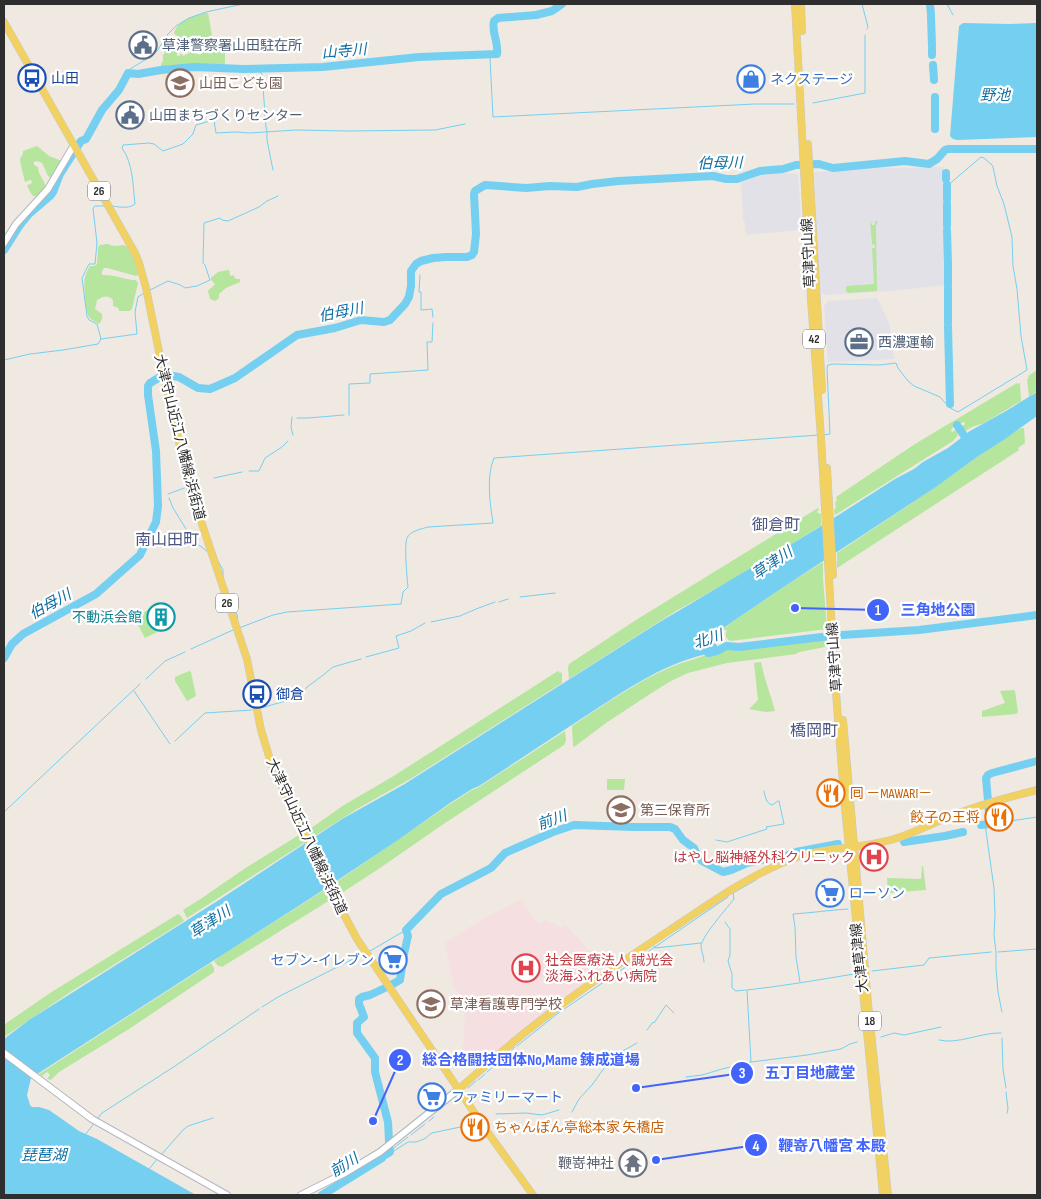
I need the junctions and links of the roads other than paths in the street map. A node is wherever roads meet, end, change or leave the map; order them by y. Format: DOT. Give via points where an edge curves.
graph roads {
  1 [pos="795,4"];
  2 [pos="801,4"];
  3 [pos="4,22"];
  4 [pos="74,145"];
  5 [pos="806,154"];
  6 [pos="4,243"];
  7 [pos="1037,790"];
  8 [pos="851,846"];
  9 [pos="4,1053"];
  10 [pos="459,1089"];
  11 [pos="227,1195"];
  12 [pos="301,1195"];
  13 [pos="533,1195"];
  14 [pos="883,1195"];
  15 [pos="888,1195"];
  1 -- 5 [label="main road, 草津守山線 / 42"];
  2 -- 5 [label="main road, 草津守山線 / 42"];
  3 -- 4 [label="main road, 大津守山近江八幡線;浜街道 / 26"];
  4 -- 6 [label="street" via="48,189 16,224"];
  4 -- 10 [label="main road, 大津守山近江八幡線;浜街道 / 26" via="137,258 190,488 247,659 261,730 278,779 357,939"];
  5 -- 8 [label="main road, 草津守山線 / 42" via="844,797"];
  7 -- 8 [label="main road" via="956,814 894,839"];
  8 -- 10 [label="main road" via="792,858 731,889 550,1013"];
  8 -- 14 [label="main road, 大津草津線 / 18"];
  8 -- 15 [label="main road, 大津草津線 / 18"];
  9 -- 11 [label="street" via="95,1121"];
  10 -- 12 [label="street" via="385,1149"];
  10 -- 13 [label="main road, 大津守山近江八幡線;浜街道 / 26"];
}
